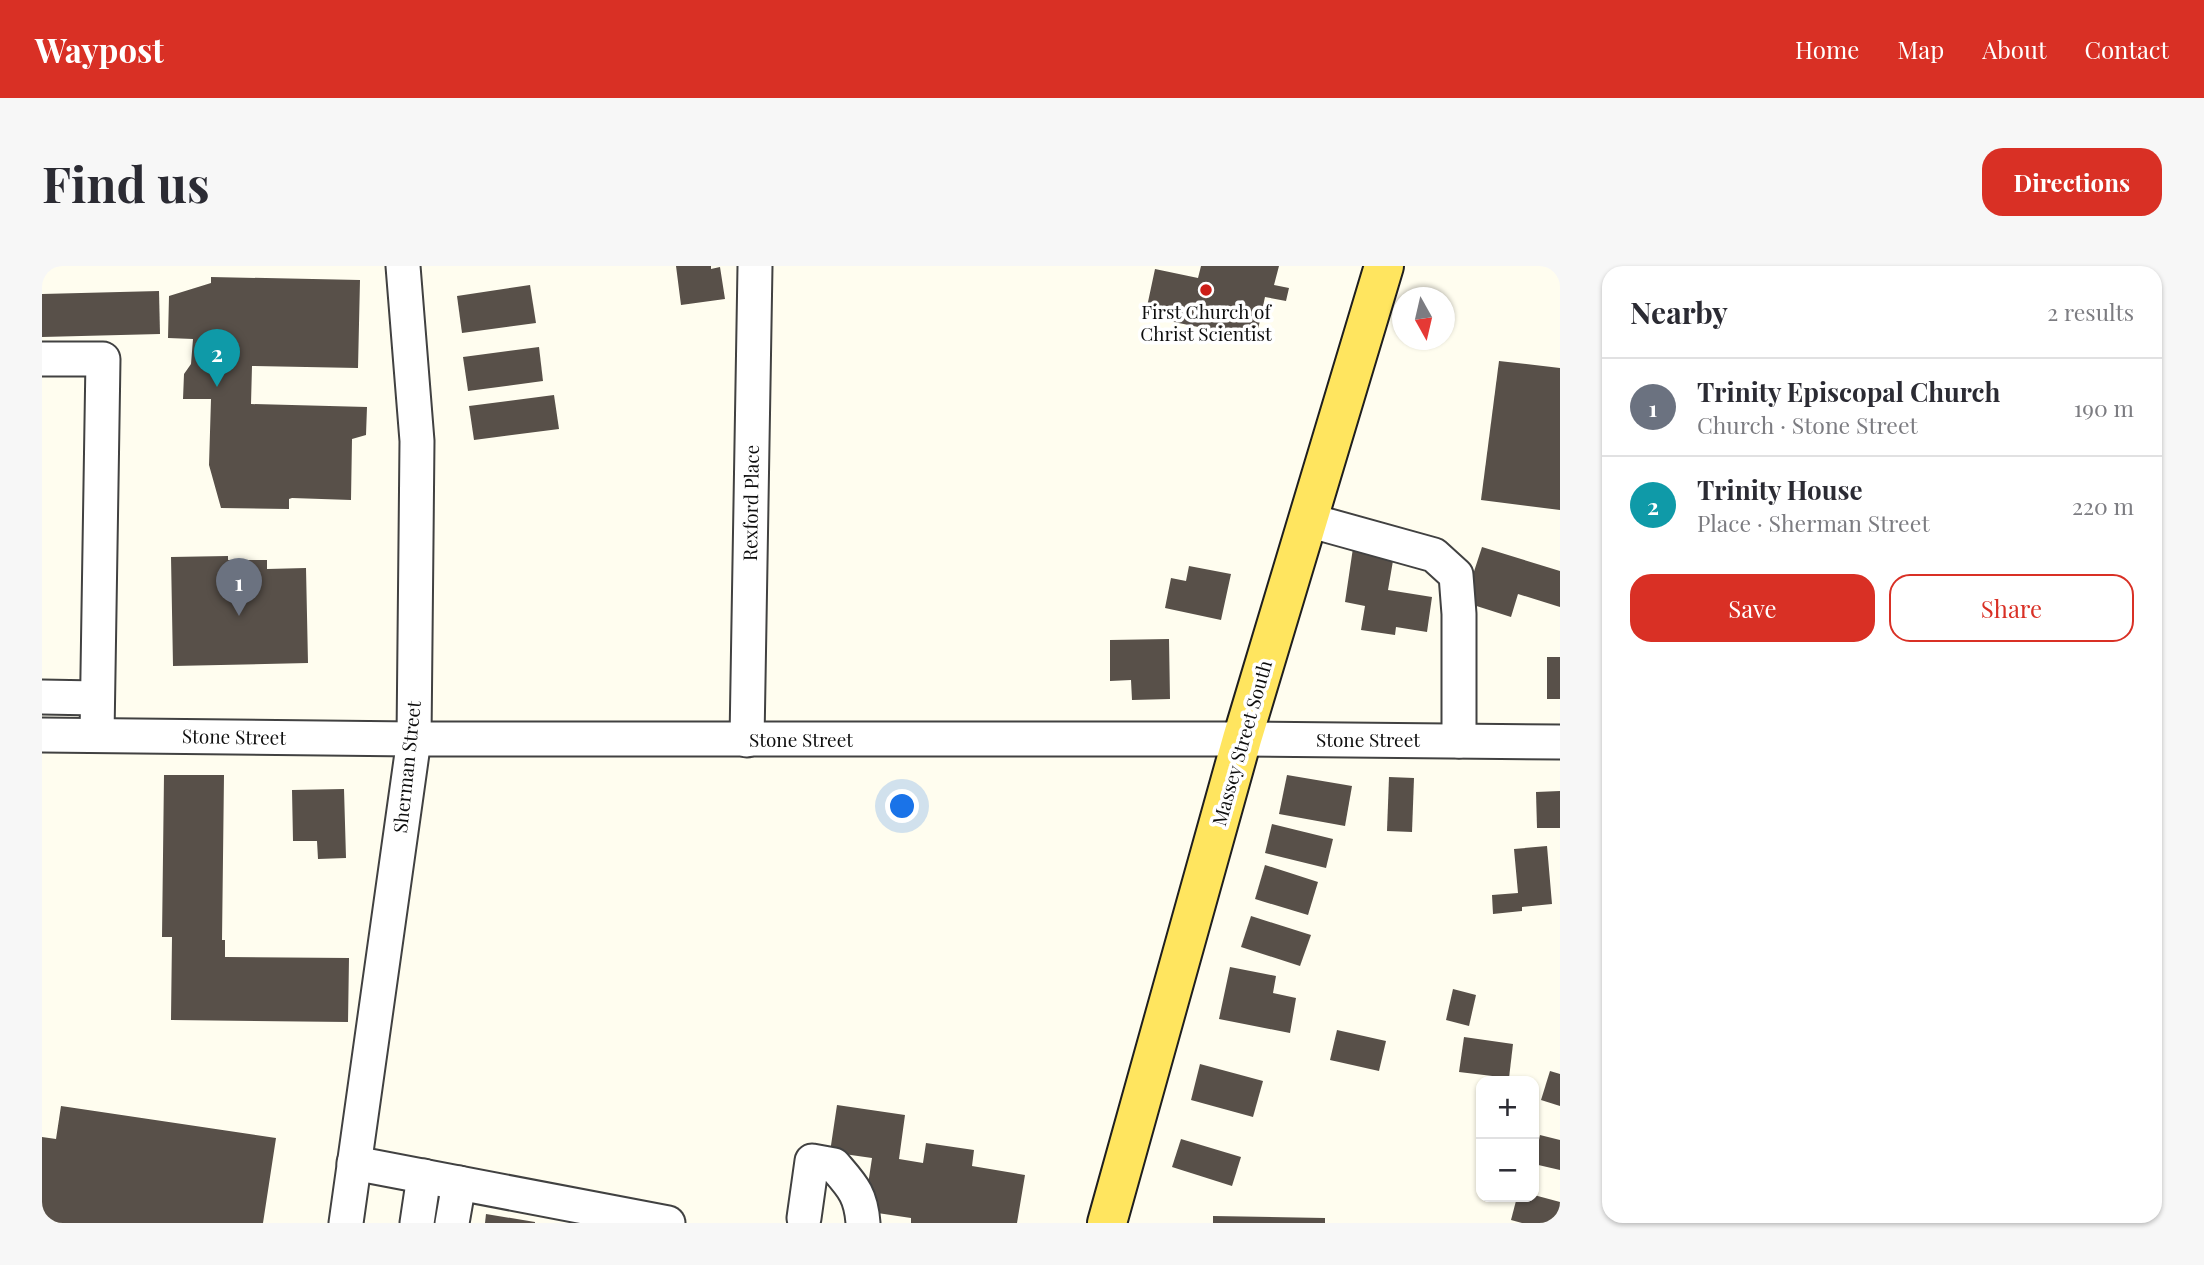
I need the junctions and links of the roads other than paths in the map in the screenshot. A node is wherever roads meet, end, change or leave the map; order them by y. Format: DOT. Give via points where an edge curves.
graph roads {
  1 [pos="403,266"];
  2 [pos="755,266"];
  3 [pos="1384,266"];
  4 [pos="42,359"];
  5 [pos="1308,520"];
  6 [pos="42,697"];
  7 [pos="97,698"];
  8 [pos="42,735"];
  9 [pos="97,736"];
  10 [pos="414,739"];
  11 [pos="1242,739"];
  12 [pos="747,740"];
  13 [pos="1459,741"];
  14 [pos="1560,742"];
  15 [pos="354,1163"];
  16 [pos="424,1176"];
  17 [pos="458,1183"];
  18 [pos="610,1217"];
  19 [pos="811,1222"];
  20 [pos="346,1223"];
  21 [pos="417,1223"];
  22 [pos="452,1223"];
  23 [pos="668,1223"];
  24 [pos="863,1223"];
  25 [pos="1107,1223"];
  1 -- 10 [label="street, Sherman Street" via="417,441"];
  2 -- 12 [label="street, Rexford Place"];
  3 -- 5 [label="main road, Massey Street South"];
  4 -- 7 [label="street" via="103,359"];
  5 -- 11 [label="main road, Massey Street South"];
  5 -- 13 [label="street" via="1434,555 1456,575"];
  6 -- 7 [label="street"];
  7 -- 9 [label="street"];
  8 -- 9 [label="street, Stone Street"];
  9 -- 10 [label="street, Stone Street"];
  10 -- 12 [label="street, Stone Street"];
  10 -- 15 [label="street, Sherman Street"];
  11 -- 12 [label="street, Stone Street"];
  11 -- 13 [label="street, Stone Street"];
  11 -- 25 [label="main road, Massey Street South"];
  13 -- 14 [label="street, Stone Street"];
  15 -- 16 [label="street"];
  15 -- 20 [label="street, Sherman Street"];
  16 -- 17 [label="street"];
  16 -- 21 [label="street"];
  17 -- 18 [label="street"];
  17 -- 22 [label="street"];
  18 -- 23 [label="street"];
  19 -- 24 [label="street" via="811,1161 834,1165 852,1186 862,1204"];
}
